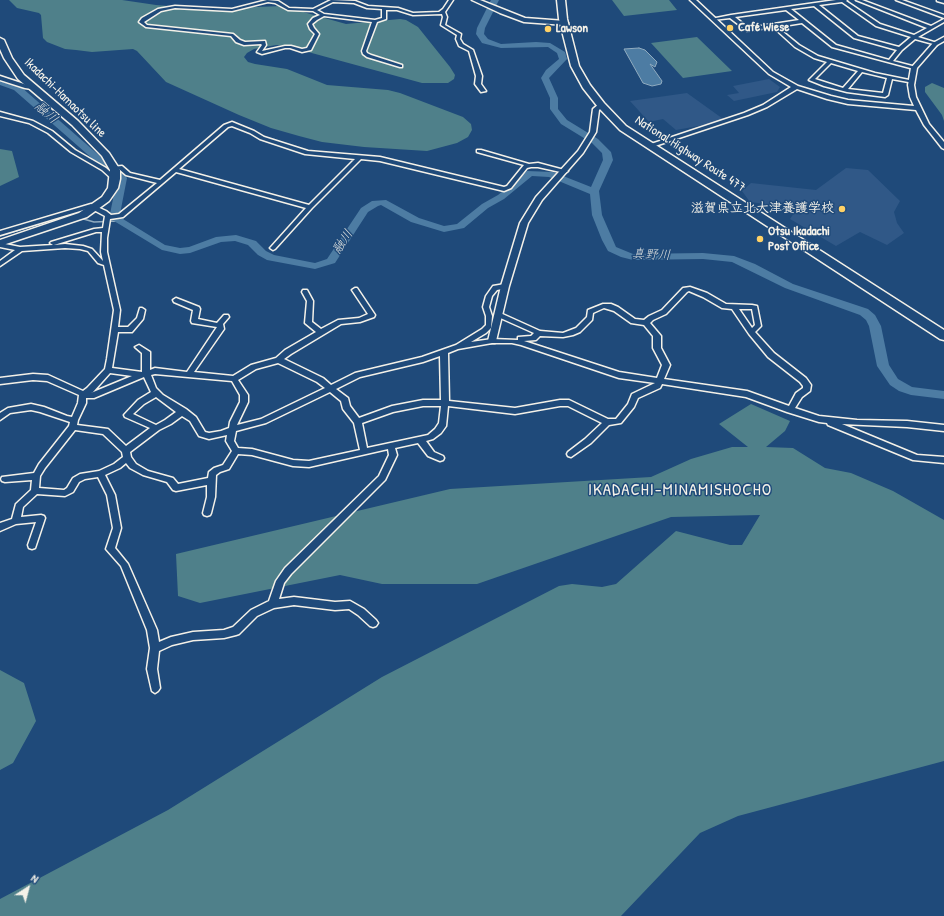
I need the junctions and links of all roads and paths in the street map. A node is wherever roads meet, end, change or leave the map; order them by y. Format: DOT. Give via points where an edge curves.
graph roads {
  1 [pos="451,0"];
  2 [pos="475,0"];
  3 [pos="561,0"];
  4 [pos="693,0"];
  5 [pos="842,0"];
  6 [pos="845,0"];
  7 [pos="858,0"];
  8 [pos="898,0"];
  9 [pos="939,0"];
  10 [pos="944,2"];
  11 [pos="815,4"];
  12 [pos="384,8"];
  13 [pos="787,8"];
  14 [pos="314,10"];
  15 [pos="443,12"];
  16 [pos="323,15"];
  17 [pos="731,16"];
  18 [pos="944,18"];
  19 [pos="713,19"];
  20 [pos="375,21"];
  21 [pos="804,21"];
  22 [pos="565,23"];
  23 [pos="774,26"];
  24 [pos="930,27"];
  25 [pos="914,37"];
  26 [pos="944,39"];
  27 [pos="0,40"];
  28 [pos="935,44"];
  29 [pos="900,48"];
  30 [pos="830,62"];
  31 [pos="890,62"];
  32 [pos="400,66"];
  33 [pos="914,68"];
  34 [pos="861,70"];
  35 [pos="0,78"];
  36 [pos="890,78"];
  37 [pos="912,82"];
  38 [pos="32,87"];
  39 [pos="796,87"];
  40 [pos="845,89"];
  41 [pos="483,91"];
  42 [pos="601,105"];
  43 [pos="918,108"];
  44 [pos="0,114"];
  45 [pos="650,146"];
  46 [pos="944,148"];
  47 [pos="479,151"];
  48 [pos="360,157"];
  49 [pos="529,166"];
  50 [pos="114,168"];
  51 [pos="176,170"];
  52 [pos="565,171"];
  53 [pos="115,179"];
  54 [pos="161,182"];
  55 [pos="310,207"];
  56 [pos="95,208"];
  57 [pos="108,217"];
  58 [pos="105,230"];
  59 [pos="0,233"];
  60 [pos="0,244"];
  61 [pos="36,247"];
  62 [pos="20,248"];
  63 [pos="273,248"];
  64 [pos="0,264"];
  65 [pos="107,264"];
  66 [pos="505,286"];
  67 [pos="354,290"];
  68 [pos="305,292"];
  69 [pos="176,300"];
  70 [pos="734,307"];
  71 [pos="142,310"];
  72 [pos="498,314"];
  73 [pos="226,317"];
  74 [pos="646,323"];
  75 [pos="220,326"];
  76 [pos="116,329"];
  77 [pos="321,332"];
  78 [pos="751,332"];
  79 [pos="539,333"];
  80 [pos="944,336"];
  81 [pos="520,339"];
  82 [pos="492,341"];
  83 [pos="138,347"];
  84 [pos="457,348"];
  85 [pos="444,352"];
  86 [pos="279,360"];
  87 [pos="108,370"];
  88 [pos="143,374"];
  89 [pos="189,374"];
  90 [pos="234,379"];
  91 [pos="0,381"];
  92 [pos="660,381"];
  93 [pos="331,390"];
  94 [pos="156,393"];
  95 [pos="83,394"];
  96 [pos="445,403"];
  97 [pos="790,410"];
  98 [pos="184,412"];
  99 [pos="0,417"];
  100 [pos="825,420"];
  101 [pos="358,422"];
  102 [pos="607,422"];
  103 [pos="73,423"];
  104 [pos="156,428"];
  105 [pos="944,428"];
  106 [pos="234,429"];
  107 [pos="420,439"];
  108 [pos="391,446"];
  109 [pos="236,450"];
  110 [pos="364,452"];
  111 [pos="571,454"];
  112 [pos="127,455"];
  113 [pos="440,458"];
  114 [pos="944,460"];
  115 [pos="100,474"];
  116 [pos="36,476"];
  117 [pos="6,479"];
  118 [pos="212,481"];
  119 [pos="35,491"];
  120 [pos="207,513"];
  121 [pos="15,522"];
  122 [pos="0,527"];
  123 [pos="32,545"];
  124 [pos="273,604"];
  125 [pos="373,623"];
  126 [pos="155,648"];
  127 [pos="155,688"];
  1 -- 15 [label="street"];
  2 -- 22 [label="street" via="530,21"];
  3 -- 22 [label="highway, National Highway Route 477"];
  4 -- 19 [label="street"];
  5 -- 6 [label="street"];
  5 -- 11 [label="street"];
  5 -- 25 [label="street" via="878,25"];
  7 -- 24 [label="street"];
  8 -- 18 [label="street"];
  9 -- 10 [label="street"];
  11 -- 13 [label="street"];
  11 -- 29 [label="street" via="856,37"];
  12 -- 14 [label="street" via="367,7 355,2 332,1"];
  12 -- 15 [label="street" via="413,14"];
  12 -- 20 [label="street" via="384,19"];
  13 -- 17 [label="street"];
  13 -- 21 [label="street"];
  14 -- 16 [label="street"];
  14 -- 16 [label="street" via="288,9 276,2 232,10 175,6 160,10 141,22 146,26 232,35 244,44 262,42 264,45 259,52 262,53 285,47 302,51 309,49 317,34 310,24"];
  15 -- 41 [label="street" via="443,25 459,35 461,45 471,50 479,76 478,84"];
  16 -- 20 [label="street"];
  17 -- 19 [label="street"];
  17 -- 23 [label="street" via="747,30"];
  18 -- 24 [label="street"];
  19 -- 39 [label="street" via="771,73"];
  20 -- 32 [label="street" via="365,54"];
  21 -- 23 [label="street"];
  21 -- 31 [label="street" via="834,46"];
  22 -- 42 [label="highway, National Highway Route 477" via="575,66"];
  23 -- 30 [label="street" via="804,51"];
  24 -- 25 [label="street"];
  25 -- 28 [label="street"];
  25 -- 29 [label="street"];
  26 -- 28 [label="street"];
  27 -- 38 [label="main road, Ikadachi-Hamaotsu line" via="15,71"];
  28 -- 33 [label="street"];
  29 -- 31 [label="street"];
  30 -- 34 [label="street"];
  30 -- 40 [label="street" via="812,80"];
  31 -- 33 [label="street"];
  33 -- 37 [label="street"];
  34 -- 36 [label="street"];
  34 -- 40 [label="street"];
  35 -- 38 [label="street"];
  36 -- 37 [label="street"];
  36 -- 40 [label="street" via="884,95"];
  37 -- 43 [label="street" via="913,97"];
  38 -- 50 [label="main road, Ikadachi-Hamaotsu line" via="75,123 106,155"];
  39 -- 43 [label="street" via="848,102"];
  39 -- 45 [label="street" via="746,114"];
  42 -- 45 [label="highway, National Highway Route 477" via="623,128"];
  42 -- 52 [label="street" via="596,109 593,132"];
  43 -- 46 [label="street" via="926,124"];
  44 -- 53 [label="street" via="31,122 50,132 72,151 104,169"];
  45 -- 80 [label="highway, National Highway Route 477"];
  47 -- 49 [label="street"];
  48 -- 49 [label="street" via="380,159 504,189"];
  48 -- 51 [label="street" via="306,153 262,138 232,124 226,126"];
  48 -- 55 [label="street"];
  49 -- 52 [label="street" via="538,165"];
  50 -- 53 [label="main road, Ikadachi-Hamaotsu line"];
  50 -- 54 [label="street" via="120,167 128,174"];
  51 -- 54 [label="street"];
  51 -- 55 [label="street"];
  52 -- 66 [label="street" via="530,211 520,234"];
  53 -- 56 [label="main road, Ikadachi-Hamaotsu line" via="106,199"];
  54 -- 57 [label="street" via="126,213"];
  55 -- 63 [label="street"];
  56 -- 57 [label="street"];
  56 -- 59 [label="street" via="91,206 71,211"];
  56 -- 60 [label="main road, Ikadachi-Hamaotsu line" via="68,221"];
  57 -- 58 [label="street"];
  58 -- 61 [label="street" via="96,230"];
  58 -- 65 [label="street" via="104,252"];
  60 -- 62 [label="street"];
  61 -- 62 [label="street"];
  61 -- 65 [label="street" via="81,247 90,250 100,262"];
  62 -- 64 [label="street"];
  65 -- 76 [label="street" via="118,310"];
  66 -- 72 [label="street"];
  66 -- 84 [label="street" via="495,288 489,296 486,308 489,326"];
  67 -- 77 [label="street" via="372,315 360,320 340,322"];
  68 -- 77 [label="street" via="310,300 308,322"];
  69 -- 75 [label="street" via="197,309 194,322"];
  70 -- 74 [label="street" via="724,306 690,289 685,290 664,312"];
  70 -- 78 [label="street"];
  70 -- 78 [label="street" via="755,308 758,326"];
  71 -- 76 [label="street" via="140,319 130,330"];
  72 -- 79 [label="street"];
  72 -- 82 [label="street"];
  73 -- 75 [label="street"];
  74 -- 79 [label="street" via="633,321 616,309 603,306 590,312 590,318 571,334"];
  74 -- 92 [label="street" via="658,336 657,348 666,364"];
  75 -- 89 [label="street"];
  76 -- 87 [label="street"];
  77 -- 86 [label="street"];
  78 -- 97 [label="street" via="771,355 807,385 807,389"];
  79 -- 81 [label="street" via="533,338"];
  82 -- 84 [label="street"];
  82 -- 92 [label="street" via="522,343 619,375"];
  83 -- 88 [label="street" via="146,352"];
  84 -- 85 [label="street"];
  85 -- 93 [label="street" via="358,375"];
  85 -- 96 [label="street"];
  86 -- 90 [label="street" via="254,367"];
  86 -- 93 [label="street" via="320,380"];
  87 -- 88 [label="street"];
  87 -- 95 [label="street"];
  88 -- 89 [label="street" via="155,371"];
  88 -- 94 [label="street"];
  88 -- 95 [label="street" via="91,396"];
  89 -- 90 [label="street"];
  90 -- 106 [label="street" via="244,395 244,402 234,422"];
  91 -- 95 [label="street" via="48,378"];
  92 -- 97 [label="street" via="748,394"];
  92 -- 102 [label="street" via="657,386 635,396 618,421"];
  93 -- 101 [label="street" via="345,400 346,407"];
  93 -- 106 [label="street" via="262,421"];
  94 -- 98 [label="street"];
  94 -- 104 [label="street" via="141,402 128,415"];
  95 -- 103 [label="street"];
  96 -- 101 [label="street" via="408,405 375,414"];
  96 -- 102 [label="street" via="515,411 560,402 569,403"];
  96 -- 107 [label="street" via="443,424 430,437"];
  97 -- 100 [label="street"];
  98 -- 104 [label="street"];
  98 -- 106 [label="street" via="193,419 202,434 222,434"];
  99 -- 103 [label="street" via="8,411 31,407"];
  100 -- 105 [label="street"];
  100 -- 114 [label="street" via="916,458"];
  101 -- 110 [label="street"];
  102 -- 111 [label="street"];
  103 -- 112 [label="street" via="105,431"];
  103 -- 116 [label="street"];
  104 -- 112 [label="street"];
  106 -- 109 [label="street" via="230,441"];
  107 -- 108 [label="street"];
  107 -- 113 [label="street" via="431,454"];
  108 -- 110 [label="street"];
  108 -- 124 [label="street" via="393,455 382,478 284,576 277,587"];
  109 -- 110 [label="street" via="309,464"];
  109 -- 118 [label="street" via="226,467 212,474"];
  112 -- 115 [label="street" via="117,466"];
  112 -- 118 [label="street" via="133,466 170,480 176,488"];
  115 -- 119 [label="street" via="83,476 65,493"];
  115 -- 126 [label="street" via="111,495 116,528 110,549 124,564 152,630"];
  116 -- 117 [label="street"];
  116 -- 119 [label="street"];
  118 -- 120 [label="street"];
  119 -- 121 [label="street" via="19,506"];
  121 -- 122 [label="street"];
  121 -- 123 [label="street" via="41,518"];
  124 -- 125 [label="street" via="294,601 335,606 350,605"];
  124 -- 126 [label="street" via="254,613 236,631 193,636"];
  126 -- 127 [label="street" via="152,669"];
}
